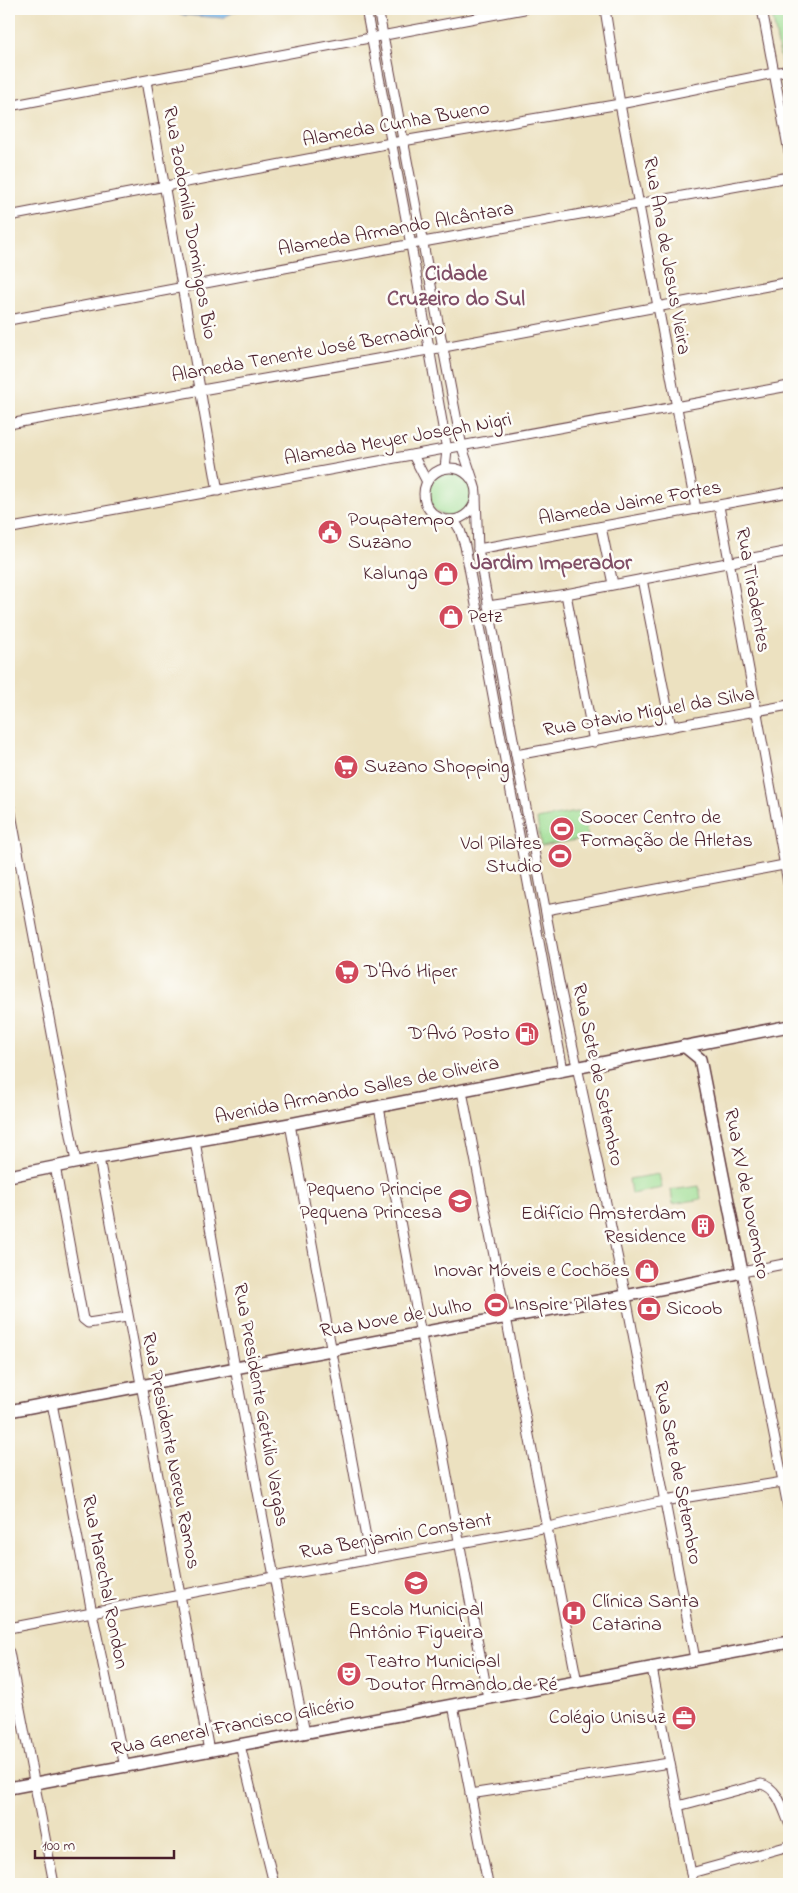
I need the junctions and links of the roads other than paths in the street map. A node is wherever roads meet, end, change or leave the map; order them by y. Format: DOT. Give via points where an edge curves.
graph roads {
  1 [pos="366,9"];
  2 [pos="378,9"];
  3 [pos="524,9"];
  4 [pos="605,9"];
  5 [pos="762,9"];
  6 [pos="383,35"];
  7 [pos="371,37"];
  8 [pos="789,70"];
  9 [pos="773,73"];
  10 [pos="146,81"];
  11 [pos="620,104"];
  12 [pos="9,106"];
  13 [pos="403,141"];
  14 [pos="391,143"];
  15 [pos="789,152"];
  16 [pos="789,177"];
  17 [pos="165,186"];
  18 [pos="640,204"];
  19 [pos="9,216"];
  20 [pos="423,242"];
  21 [pos="410,245"];
  22 [pos="789,282"];
  23 [pos="183,287"];
  24 [pos="658,307"];
  25 [pos="9,320"];
  26 [pos="442,347"];
  27 [pos="428,350"];
  28 [pos="789,386"];
  29 [pos="201,390"];
  30 [pos="676,408"];
  31 [pos="9,424"];
  32 [pos="462,447"];
  33 [pos="447,450"];
  34 [pos="413,455"];
  35 [pos="444,468"];
  36 [pos="473,480"];
  37 [pos="426,482"];
  38 [pos="218,491"];
  39 [pos="789,492"];
  40 [pos="476,497"];
  41 [pos="719,506"];
  42 [pos="696,509"];
  43 [pos="454,520"];
  44 [pos="601,527"];
  45 [pos="12,528"];
  46 [pos="478,549"];
  47 [pos="789,551"];
  48 [pos="729,562"];
  49 [pos="642,579"];
  50 [pos="613,584"];
  51 [pos="566,594"];
  52 [pos="488,606"];
  53 [pos="789,705"];
  54 [pos="757,711"];
  55 [pos="671,728"];
  56 [pos="594,742"];
  57 [pos="516,755"];
  58 [pos="9,803"];
  59 [pos="787,864"];
  60 [pos="789,888"];
  61 [pos="546,910"];
  62 [pos="789,1026"];
  63 [pos="712,1041"];
  64 [pos="684,1046"];
  65 [pos="700,1059"];
  66 [pos="579,1068"];
  67 [pos="563,1070"];
  68 [pos="462,1091"];
  69 [pos="379,1107"];
  70 [pos="290,1124"];
  71 [pos="195,1141"];
  72 [pos="98,1158"];
  73 [pos="76,1162"];
  74 [pos="55,1166"];
  75 [pos="9,1176"];
  76 [pos="789,1263"];
  77 [pos="742,1272"];
  78 [pos="626,1297"];
  79 [pos="127,1318"];
  80 [pos="507,1318"];
  81 [pos="422,1333"];
  82 [pos="332,1350"];
  83 [pos="234,1367"];
  84 [pos="141,1387"];
  85 [pos="52,1403"];
  86 [pos="9,1411"];
  87 [pos="787,1482"];
  88 [pos="664,1501"];
  89 [pos="789,1512"];
  90 [pos="548,1527"];
  91 [pos="459,1543"];
  92 [pos="370,1559"];
  93 [pos="273,1577"];
  94 [pos="180,1596"];
  95 [pos="92,1613"];
  96 [pos="9,1628"];
  97 [pos="789,1642"];
  98 [pos="9,1652"];
  99 [pos="695,1659"];
  100 [pos="652,1668"];
  101 [pos="577,1682"];
  102 [pos="488,1698"];
  103 [pos="454,1705"];
  104 [pos="305,1733"];
  105 [pos="240,1745"];
  106 [pos="209,1751"];
  107 [pos="669,1763"];
  108 [pos="125,1767"];
  109 [pos="34,1784"];
  110 [pos="9,1788"];
  111 [pos="470,1794"];
  112 [pos="678,1806"];
  113 [pos="789,1823"];
  114 [pos="789,1846"];
  115 [pos="691,1873"];
  116 [pos="54,1884"];
  117 [pos="274,1884"];
  118 [pos="488,1884"];
  119 [pos="693,1884"];
  1 -- 7 [label="street"];
  2 -- 6 [label="street"];
  3 -- 6 [label="street"];
  4 -- 11 [label="street, Rua Ana de Jesus Vieira"];
  5 -- 9 [label="street"];
  6 -- 7 [label="street"];
  6 -- 13 [label="street"];
  7 -- 10 [label="street"];
  7 -- 14 [label="street"];
  8 -- 9 [label="street, Alameda Cunha Bueno"];
  9 -- 11 [label="street, Alameda Cunha Bueno"];
  9 -- 15 [label="street"];
  10 -- 12 [label="street"];
  10 -- 17 [label="street, Rua Zodomila Domingos Bio"];
  11 -- 13 [label="street, Alameda Cunha Bueno"];
  11 -- 18 [label="street, Rua Ana de Jesus Vieira"];
  13 -- 14 [label="street, Alameda Cunha Bueno"];
  13 -- 20 [label="street"];
  14 -- 17 [label="street, Alameda Cunha Bueno"];
  14 -- 21 [label="street"];
  16 -- 18 [label="street, Alameda Armando Alcântara"];
  17 -- 19 [label="street, Alameda Cunha Bueno"];
  17 -- 23 [label="street, Rua Zodomila Domingos Bio"];
  18 -- 20 [label="street, Alameda Armando Alcântara"];
  18 -- 24 [label="street, Rua Ana de Jesus Vieira"];
  20 -- 21 [label="street, Alameda Armando Alcântara"];
  20 -- 26 [label="street"];
  21 -- 23 [label="street, Alameda Armando Alcântara"];
  21 -- 27 [label="street"];
  22 -- 24 [label="street, Alameda Tenente José Bernadino"];
  23 -- 25 [label="street, Alameda Armando Alcântara"];
  23 -- 29 [label="street, Rua Zodomila Domingos Bio"];
  24 -- 26 [label="street, Alameda Tenente José Bernadino"];
  24 -- 30 [label="street, Rua Ana de Jesus Vieira"];
  26 -- 27 [label="street, Alameda Tenente José Bernadino"];
  26 -- 32 [label="street"];
  27 -- 29 [label="street, Alameda Tenente José Bernadino"];
  27 -- 33 [label="street"];
  28 -- 30 [label="street, Alameda Meyer Joseph Nigri"];
  29 -- 31 [label="street, Alameda Tenente José Bernadino"];
  29 -- 38 [label="street, Rua Zodomila Domingos Bio"];
  30 -- 32 [label="street, Alameda Meyer Joseph Nigri"];
  30 -- 42 [label="street, Rua Ana de Jesus Vieira"];
  32 -- 33 [label="street, Alameda Meyer Joseph Nigri"];
  32 -- 36 [label="street"];
  33 -- 34 [label="street, Alameda Meyer Joseph Nigri"];
  33 -- 35 [label="street"];
  34 -- 37 [label="street"];
  34 -- 38 [label="street, Alameda Meyer Joseph Nigri"];
  35 -- 36 [label="street" via="460,469"];
  35 -- 37 [label="street" via="437,470"];
  36 -- 40 [label="street"];
  37 -- 43 [label="street" via="424,495 430,511 445,520"];
  38 -- 45 [label="street, Alameda Meyer Joseph Nigri"];
  39 -- 41 [label="street, Alameda Jaime Fortes"];
  40 -- 43 [label="street" via="469,512"];
  40 -- 46 [label="street, Rua Sete de Setembro"];
  41 -- 42 [label="street, Alameda Jaime Fortes"];
  41 -- 48 [label="street, Rua Tiradentes"];
  42 -- 44 [label="street, Alameda Jaime Fortes"];
  43 -- 67 [label="street, Rua Sete de Setembro" via="465,546"];
  44 -- 46 [label="street, Alameda Jaime Fortes"];
  44 -- 50 [label="street"];
  46 -- 52 [label="street, Rua Sete de Setembro"];
  47 -- 48 [label="street"];
  48 -- 49 [label="street"];
  48 -- 54 [label="street, Rua Tiradentes"];
  49 -- 50 [label="street"];
  49 -- 55 [label="street"];
  50 -- 51 [label="street"];
  51 -- 52 [label="street"];
  51 -- 56 [label="street"];
  52 -- 57 [label="street, Rua Sete de Setembro"];
  53 -- 54 [label="street, Rua Otavio Miguel da Silva"];
  54 -- 55 [label="street, Rua Otavio Miguel da Silva"];
  54 -- 59 [label="street, Rua Tiradentes"];
  55 -- 56 [label="street, Rua Otavio Miguel da Silva"];
  56 -- 57 [label="street, Rua Otavio Miguel da Silva"];
  57 -- 61 [label="street, Rua Sete de Setembro"];
  58 -- 73 [label="street"];
  59 -- 60 [label="street, Rua Tiradentes"];
  59 -- 61 [label="street"];
  61 -- 66 [label="street, Rua Sete de Setembro"];
  62 -- 63 [label="main road, Avenida Armando Salles de Oliveira"];
  63 -- 64 [label="main road, Avenida Armando Salles de Oliveira"];
  63 -- 65 [label="main road"];
  64 -- 65 [label="main road"];
  64 -- 66 [label="main road, Avenida Armando Salles de Oliveira"];
  65 -- 77 [label="main road, Rua XV de Novembro"];
  66 -- 67 [label="main road, Avenida Armando Salles de Oliveira"];
  66 -- 78 [label="street, Rua Sete de Setembro"];
  67 -- 68 [label="main road, Avenida Armando Salles de Oliveira"];
  68 -- 69 [label="main road, Avenida Armando Salles de Oliveira"];
  68 -- 80 [label="street"];
  69 -- 70 [label="main road, Avenida Armando Salles de Oliveira"];
  69 -- 81 [label="street"];
  70 -- 71 [label="main road, Avenida Armando Salles de Oliveira"];
  70 -- 82 [label="street"];
  71 -- 72 [label="main road, Avenida Armando Salles de Oliveira"];
  71 -- 83 [label="street, Rua Presidente Getúlio Vargas"];
  72 -- 73 [label="main road, Avenida Armando Salles de Oliveira"];
  72 -- 79 [label="street, Rua Presidente Nereu Ramos"];
  73 -- 74 [label="main road, Avenida Armando Salles de Oliveira"];
  74 -- 75 [label="main road, Avenida Armando Salles de Oliveira"];
  74 -- 79 [label="street" via="83,1319 88,1323"];
  76 -- 77 [label="street, Rua Nove de Julho"];
  77 -- 78 [label="main road, Rua Nove de Julho"];
  77 -- 87 [label="street, Rua XV de Novembro"];
  78 -- 80 [label="main road, Rua Nove de Julho"];
  78 -- 88 [label="street, Rua Sete de Setembro"];
  79 -- 84 [label="street, Rua Presidente Nereu Ramos"];
  80 -- 81 [label="main road, Rua Nove de Julho"];
  80 -- 90 [label="street"];
  81 -- 82 [label="main road, Rua Nove de Julho"];
  81 -- 91 [label="street"];
  82 -- 83 [label="main road, Rua Nove de Julho"];
  82 -- 92 [label="street"];
  83 -- 84 [label="main road, Rua Nove de Julho"];
  83 -- 93 [label="street, Rua Presidente Getúlio Vargas"];
  84 -- 85 [label="main road, Rua Nove de Julho"];
  84 -- 94 [label="street, Rua Presidente Nereu Ramos"];
  85 -- 86 [label="main road, Rua Nove de Julho"];
  85 -- 95 [label="street, Rua Marechal Rondon"];
  87 -- 88 [label="street, Rua Benjamin Constant"];
  87 -- 89 [label="street, Rua XV de Novembro"];
  88 -- 90 [label="street, Rua Benjamin Constant"];
  88 -- 99 [label="street, Rua Sete de Setembro"];
  90 -- 91 [label="street, Rua Benjamin Constant"];
  90 -- 101 [label="street"];
  91 -- 92 [label="street, Rua Benjamin Constant"];
  91 -- 102 [label="street"];
  92 -- 93 [label="street, Rua Benjamin Constant"];
  93 -- 94 [label="street, Rua Benjamin Constant"];
  93 -- 104 [label="street, Rua Presidente Getúlio Vargas"];
  94 -- 95 [label="street, Rua Benjamin Constant"];
  94 -- 106 [label="street, Rua Presidente Nereu Ramos"];
  95 -- 96 [label="street, Rua Benjamin Constant"];
  95 -- 108 [label="street, Rua Marechal Rondon"];
  97 -- 99 [label="main road, Rua General Francisco Glicério"];
  98 -- 109 [label="street"];
  99 -- 100 [label="main road, Rua General Francisco Glicério"];
  100 -- 101 [label="main road, Rua General Francisco Glicério"];
  100 -- 107 [label="street"];
  101 -- 102 [label="main road, Rua General Francisco Glicério"];
  102 -- 103 [label="main road, Rua General Francisco Glicério"];
  103 -- 104 [label="main road, Rua General Francisco Glicério"];
  103 -- 111 [label="street"];
  104 -- 105 [label="main road, Rua General Francisco Glicério"];
  105 -- 106 [label="main road, Rua General Francisco Glicério"];
  105 -- 117 [label="street"];
  106 -- 108 [label="main road, Rua General Francisco Glicério"];
  107 -- 111 [label="street"];
  107 -- 112 [label="street"];
  108 -- 109 [label="main road, Rua General Francisco Glicério"];
  109 -- 110 [label="main road, Rua General Francisco Glicério"];
  109 -- 116 [label="street"];
  111 -- 118 [label="street"];
  112 -- 113 [label="street" via="761,1784 774,1792"];
  112 -- 115 [label="street"];
  114 -- 115 [label="street"];
  115 -- 119 [label="street"];
}
